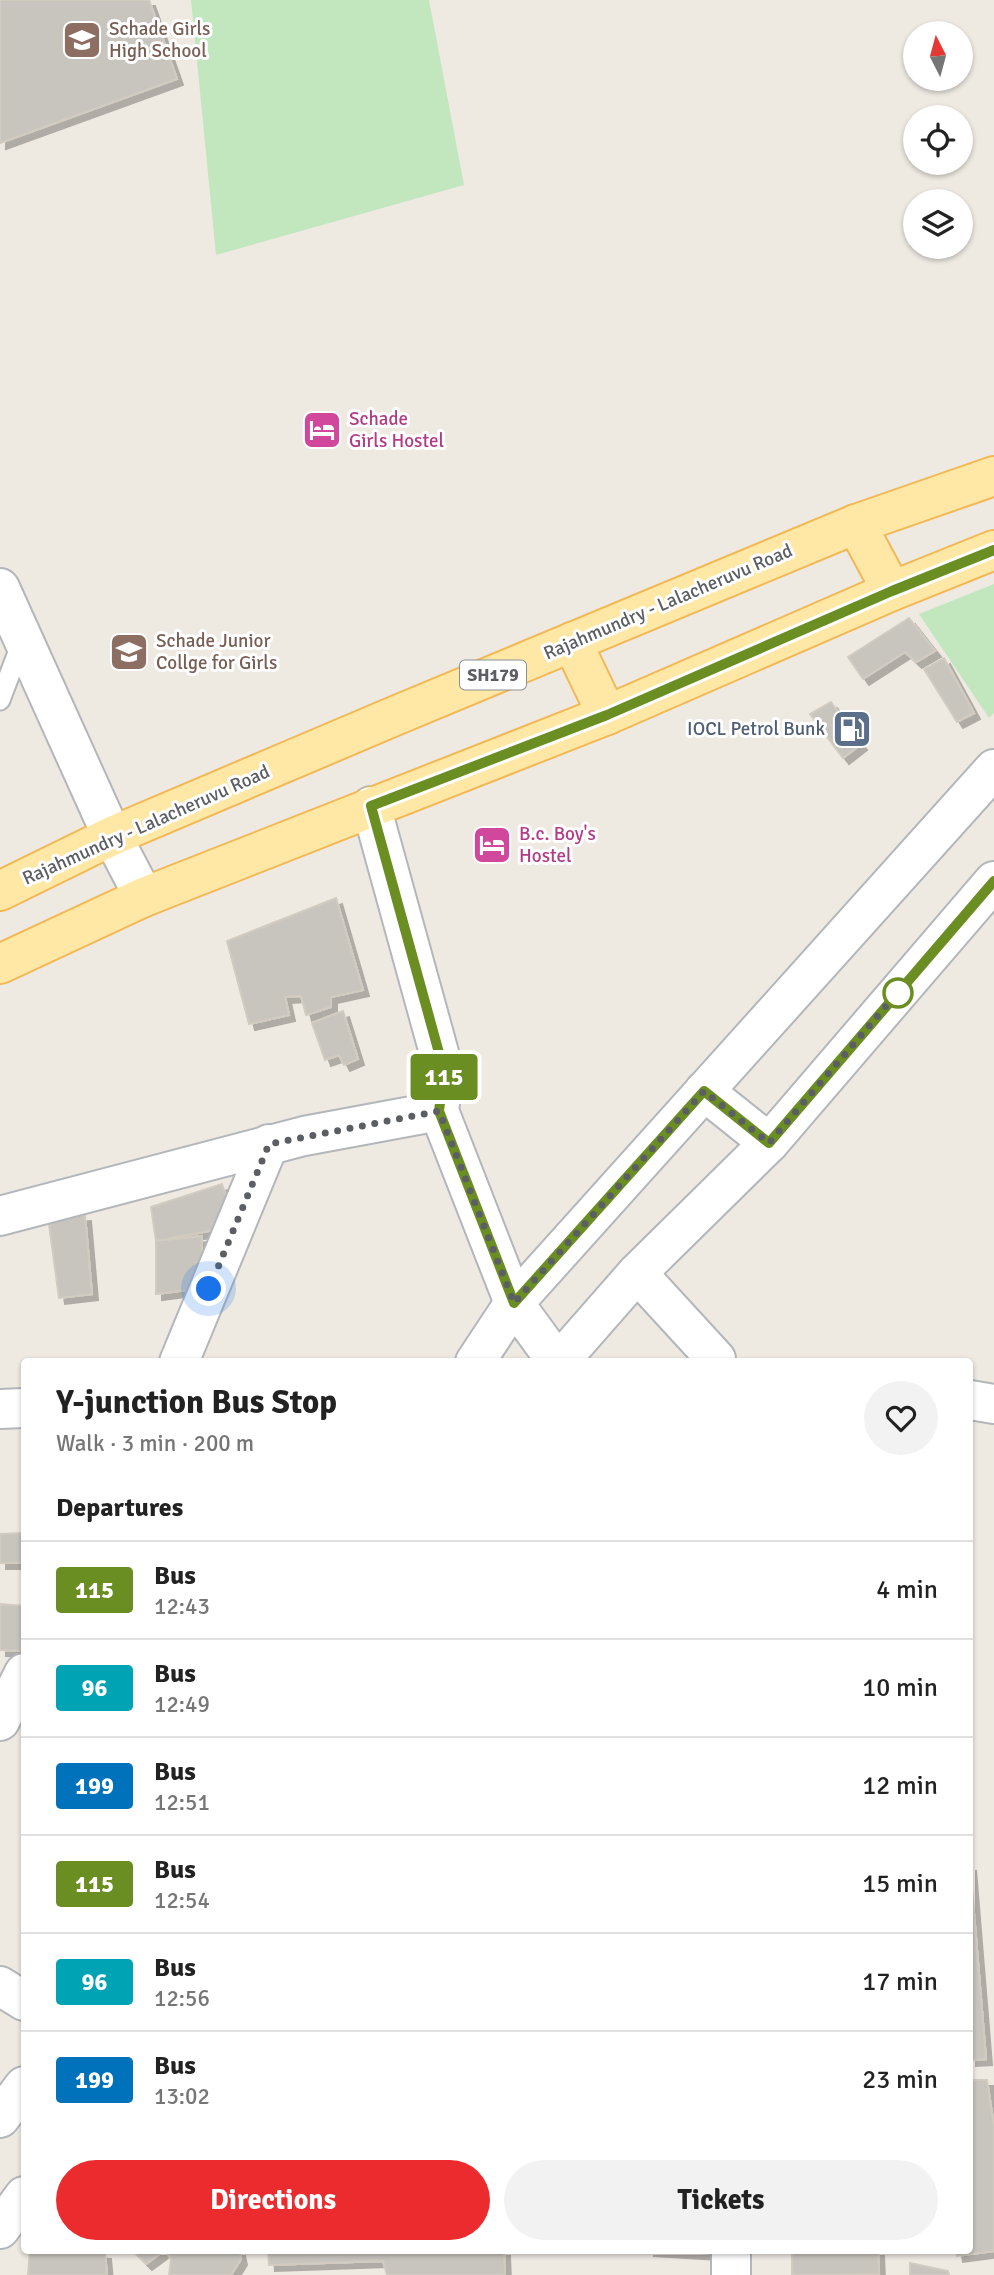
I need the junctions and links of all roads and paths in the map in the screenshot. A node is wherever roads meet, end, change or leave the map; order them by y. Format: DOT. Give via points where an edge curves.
graph roads {
  1 [pos="994,476"];
  2 [pos="856,524"];
  3 [pos="994,550"];
  4 [pos="0,588"];
  5 [pos="892,591"];
  6 [pos="23,639"];
  7 [pos="572,642"];
  8 [pos="0,700"];
  9 [pos="607,715"];
  10 [pos="994,769"];
  11 [pos="371,806"];
  12 [pos="112,836"];
  13 [pos="994,881"];
  14 [pos="0,891"];
  15 [pos="144,897"];
  16 [pos="0,964"];
  17 [pos="704,1091"];
  18 [pos="439,1111"];
  19 [pos="769,1143"];
  20 [pos="269,1144"];
  21 [pos="0,1216"];
  22 [pos="637,1273"];
  23 [pos="514,1303"];
  24 [pos="181,1358"];
  25 [pos="478,1358"];
  26 [pos="555,1358"];
  27 [pos="562,1358"];
  28 [pos="719,1358"];
  29 [pos="973,1400"];
  30 [pos="994,1404"];
  31 [pos="21,1408"];
  32 [pos="0,1409"];
  33 [pos="21,1679"];
  34 [pos="0,1721"];
  35 [pos="0,1986"];
  36 [pos="21,1999"];
  37 [pos="21,2091"];
  38 [pos="0,2118"];
  39 [pos="21,2200"];
  40 [pos="0,2229"];
  41 [pos="731,2254"];
  42 [pos="731,2275"];
  1 -- 2 [label="main road, Rajahmundry - Lalacheruvu Road / SH179"];
  2 -- 5 [label="main road"];
  2 -- 7 [label="main road, Rajahmundry - Lalacheruvu Road / SH179"];
  3 -- 5 [label="main road"];
  4 -- 6 [label="street"];
  5 -- 9 [label="main road"];
  6 -- 8 [label="lane"];
  6 -- 12 [label="street"];
  7 -- 9 [label="main road"];
  7 -- 12 [label="main road, Rajahmundry - Lalacheruvu Road / SH179"];
  9 -- 11 [label="main road"];
  10 -- 17 [label="street"];
  11 -- 15 [label="main road"];
  11 -- 18 [label="street" via="444,1071"];
  12 -- 14 [label="main road, Rajahmundry - Lalacheruvu Road / SH179"];
  12 -- 15 [label="street"];
  13 -- 19 [label="street"];
  15 -- 16 [label="main road"];
  17 -- 19 [label="street"];
  17 -- 23 [label="street"];
  18 -- 20 [label="street"];
  18 -- 23 [label="street"];
  19 -- 22 [label="street"];
  20 -- 21 [label="street"];
  20 -- 24 [label="street"];
  22 -- 27 [label="street"];
  22 -- 28 [label="street"];
  23 -- 25 [label="street"];
  23 -- 26 [label="street"];
  29 -- 30 [label="street"];
  31 -- 32 [label="street"];
  33 -- 34 [label="street"];
  35 -- 36 [label="street"];
  37 -- 38 [label="street"];
  39 -- 40 [label="street"];
  41 -- 42 [label="street"];
}
